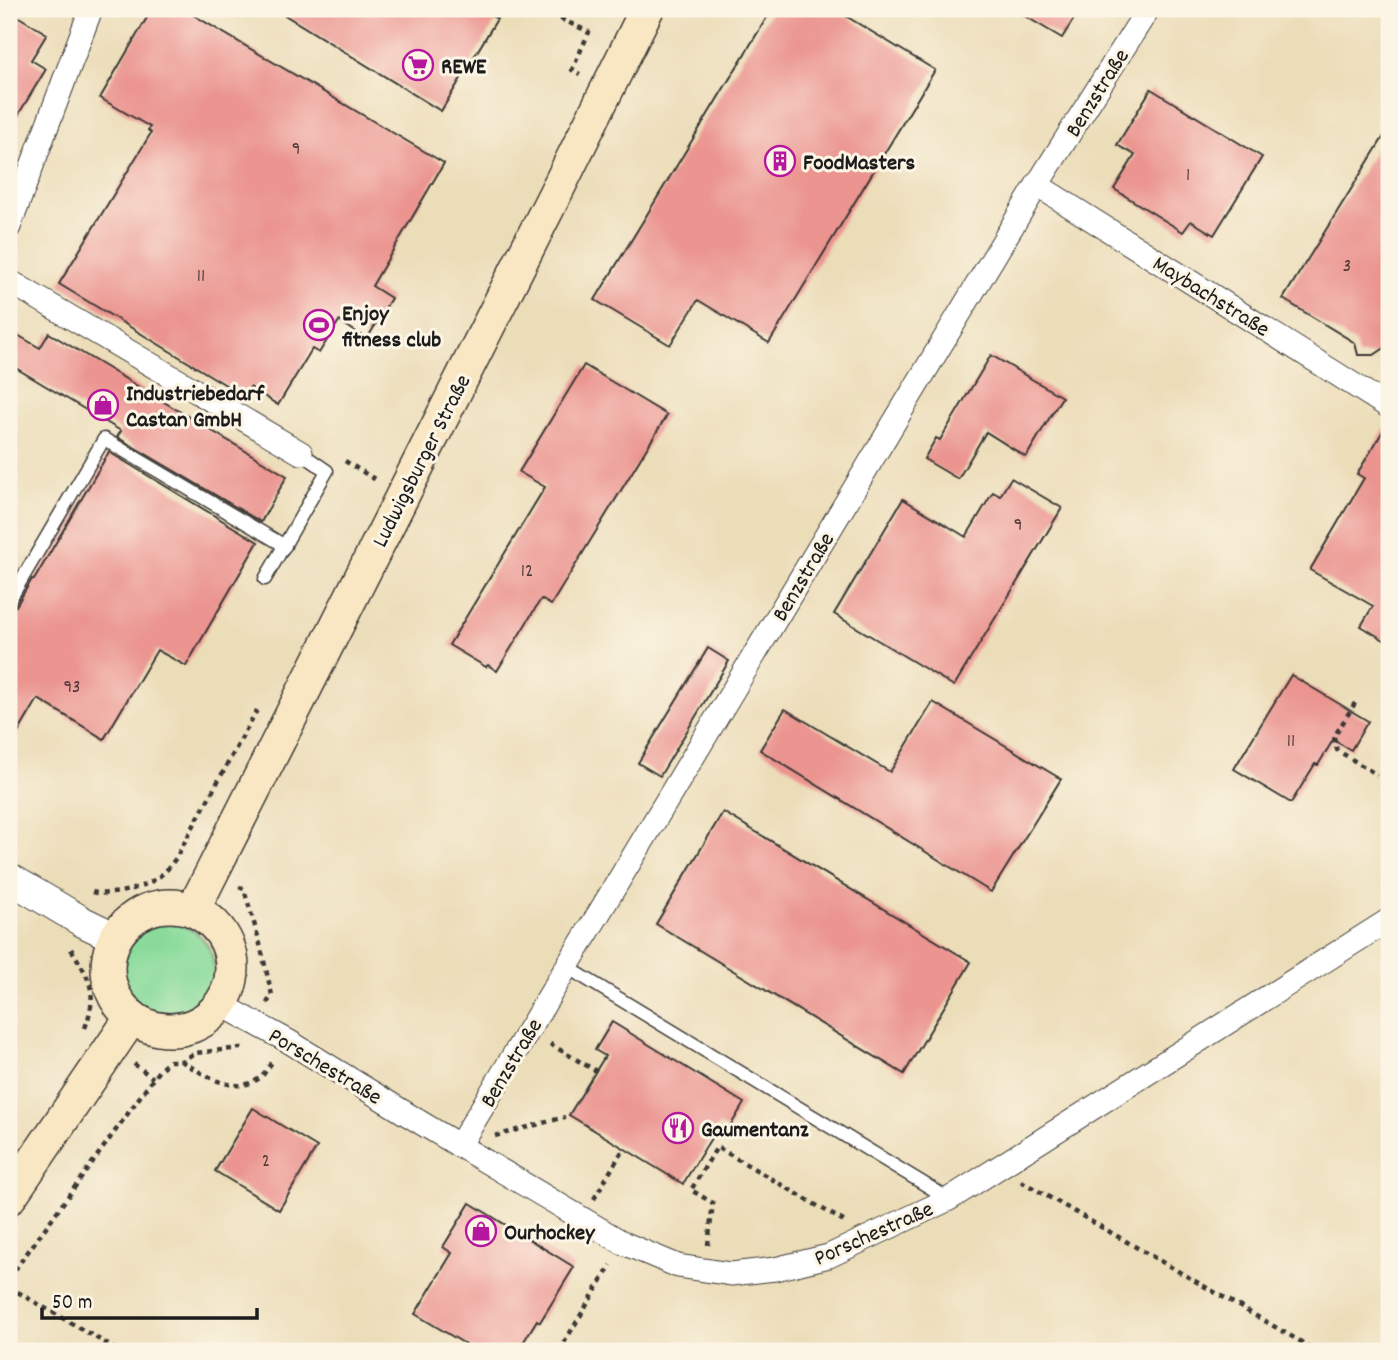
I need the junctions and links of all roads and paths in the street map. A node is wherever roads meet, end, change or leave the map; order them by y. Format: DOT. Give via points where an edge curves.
graph roads {
  1 [pos="91,9"];
  2 [pos="647,9"];
  3 [pos="1148,9"];
  4 [pos="542,10"];
  5 [pos="580,74"];
  6 [pos="1037,185"];
  7 [pos="9,227"];
  8 [pos="9,281"];
  9 [pos="1388,404"];
  10 [pos="301,453"];
  11 [pos="285,546"];
  12 [pos="265,579"];
  13 [pos="9,601"];
  14 [pos="1354,703"];
  15 [pos="1377,775"];
  16 [pos="176,858"];
  17 [pos="209,874"];
  18 [pos="9,878"];
  19 [pos="101,894"];
  20 [pos="193,910"];
  21 [pos="1389,920"];
  22 [pos="83,922"];
  23 [pos="116,938"];
  24 [pos="567,967"];
  25 [pos="220,1004"];
  26 [pos="132,1017"];
  27 [pos="256,1023"];
  28 [pos="84,1031"];
  29 [pos="528,1031"];
  30 [pos="288,1041"];
  31 [pos="180,1061"];
  32 [pos="596,1071"];
  33 [pos="565,1117"];
  34 [pos="459,1146"];
  35 [pos="624,1148"];
  36 [pos="1000,1167"];
  37 [pos="9,1198"];
  38 [pos="949,1199"];
  39 [pos="582,1219"];
  40 [pos="870,1237"];
  41 [pos="623,1243"];
  42 [pos="704,1270"];
  43 [pos="9,1278"];
  44 [pos="9,1287"];
  45 [pos="119,1351"];
  46 [pos="559,1351"];
  47 [pos="1317,1351"];
  1 -- 7 [label="street"];
  2 -- 17 [label="main road, Ludwigsburger Straße"];
  3 -- 6 [label="street, Benzstraße"];
  4 -- 5 [label="path" via="589,32 572,70"];
  6 -- 9 [label="street, Maybachstraße"];
  6 -- 24 [label="street, Benzstraße"];
  8 -- 10 [label="street"];
  10 -- 11 [label="lane" via="327,471"];
  11 -- 12 [label="lane"];
  11 -- 13 [label="lane" via="104,439"];
  14 -- 15 [label="path" via="1334,737 1337,750"];
  16 -- 19 [label="path" via="161,876 118,893"];
  17 -- 20 [label="main road, Ludwigsburger Straße"];
  17 -- 27 [label="path" via="244,889 272,995"];
  18 -- 22 [label="street"];
  20 -- 23 [label="main road" via="155,908 137,915"];
  20 -- 25 [label="main road" via="220,931 230,952 230,985"];
  21 -- 36 [label="street, Porschestraße"];
  22 -- 23 [label="street"];
  22 -- 28 [label="path" via="71,949 92,992 92,1010"];
  23 -- 26 [label="main road" via="108,972 118,1000"];
  24 -- 29 [label="street, Benzstraße"];
  24 -- 38 [label="lane"];
  25 -- 26 [label="main road" via="196,1024 181,1029 160,1029"];
  25 -- 27 [label="street, Porschestraße"];
  26 -- 37 [label="main road"];
  27 -- 30 [label="street, Porschestraße"];
  27 -- 31 [label="path" via="240,1048 195,1053"];
  29 -- 32 [label="path"];
  29 -- 34 [label="street, Benzstraße"];
  30 -- 31 [label="path" via="261,1076 243,1085 211,1079"];
  30 -- 34 [label="street, Porschestraße"];
  31 -- 43 [label="path" via="170,1061 160,1069"];
  33 -- 34 [label="path"];
  34 -- 39 [label="street, Porschestraße"];
  35 -- 39 [label="path"];
  36 -- 38 [label="street, Porschestraße"];
  36 -- 47 [label="path"];
  38 -- 40 [label="street, Porschestraße"];
  39 -- 41 [label="street, Porschestraße"];
  40 -- 42 [label="street, Porschestraße" via="829,1256 775,1269 731,1274"];
  40 -- 42 [label="path" via="717,1146 691,1190 713,1203"];
  41 -- 42 [label="street, Porschestraße" via="678,1266"];
  41 -- 46 [label="path"];
  44 -- 45 [label="path"];
}
